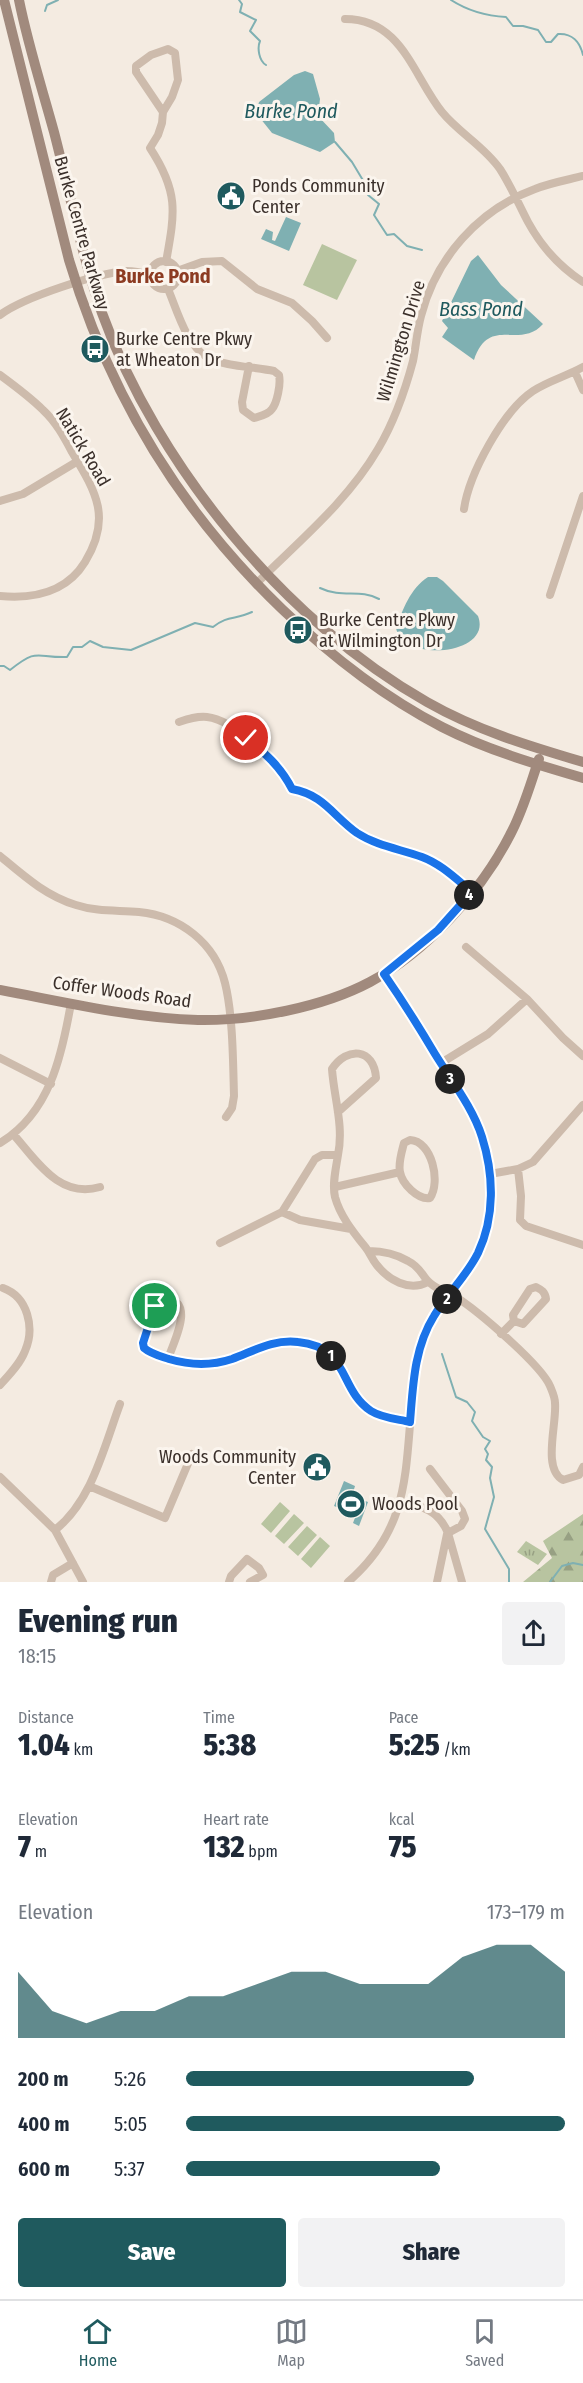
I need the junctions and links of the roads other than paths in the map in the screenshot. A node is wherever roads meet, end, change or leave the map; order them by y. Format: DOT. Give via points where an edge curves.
graph roads {
  1 [pos="4,0"];
  2 [pos="19,0"];
  3 [pos="345,19"];
  4 [pos="163,112"];
  5 [pos="583,176"];
  6 [pos="516,198"];
  7 [pos="166,262"];
  8 [pos="177,271"];
  9 [pos="150,274"];
  10 [pos="91,279"];
  11 [pos="583,282"];
  12 [pos="76,284"];
  13 [pos="168,289"];
  14 [pos="0,315"];
  15 [pos="327,339"];
  16 [pos="249,366"];
  17 [pos="583,367"];
  18 [pos="575,372"];
  19 [pos="0,375"];
  20 [pos="583,390"];
  21 [pos="78,461"];
  22 [pos="583,496"];
  23 [pos="0,501"];
  24 [pos="464,509"];
  25 [pos="267,573"];
  26 [pos="256,584"];
  27 [pos="550,595"];
  28 [pos="0,596"];
  29 [pos="179,722"];
  30 [pos="542,750"];
  31 [pos="583,762"];
  32 [pos="537,765"];
  33 [pos="583,778"];
  34 [pos="0,856"];
  35 [pos="472,892"];
  36 [pos="466,947"];
  37 [pos="384,974"];
  38 [pos="0,990"];
  39 [pos="527,999"];
  40 [pos="71,1003"];
  41 [pos="229,1018"];
  42 [pos="583,1056"];
  43 [pos="0,1058"];
  44 [pos="441,1063"];
  45 [pos="51,1084"];
  46 [pos="583,1105"];
  47 [pos="338,1112"];
  48 [pos="226,1117"];
  49 [pos="13,1134"];
  50 [pos="0,1143"];
  51 [pos="338,1155"];
  52 [pos="518,1169"];
  53 [pos="400,1172"];
  54 [pos="490,1174"];
  55 [pos="100,1187"];
  56 [pos="335,1187"];
  57 [pos="282,1212"];
  58 [pos="351,1229"];
  59 [pos="220,1243"];
  60 [pos="583,1245"];
  61 [pos="369,1251"];
  62 [pos="428,1282"];
  63 [pos="3,1288"];
  64 [pos="451,1295"];
  65 [pos="514,1321"];
  66 [pos="501,1334"];
  67 [pos="168,1359"];
  68 [pos="0,1385"];
  69 [pos="120,1404"];
  70 [pos="410,1422"];
  71 [pos="192,1454"];
  72 [pos="583,1467"];
  73 [pos="430,1469"];
  74 [pos="0,1477"];
  75 [pos="89,1486"];
  76 [pos="401,1502"];
  77 [pos="55,1530"];
  78 [pos="448,1533"];
  79 [pos="73,1563"];
  80 [pos="51,1582"];
  81 [pos="83,1582"];
  82 [pos="229,1582"];
  83 [pos="250,1582"];
  84 [pos="348,1582"];
  85 [pos="437,1582"];
  86 [pos="462,1582"];
  1 -- 12 [label="main road, Burke Centre Parkway"];
  2 -- 10 [label="main road, Burke Centre Parkway"];
  3 -- 6 [label="street" via="371,23 395,42 413,63 443,113 489,154"];
  4 -- 4 [label="street" via="178,80 175,53 168,48 136,66 136,72"];
  4 -- 7 [label="street" via="150,148 171,186 174,214"];
  5 -- 6 [label="street, Wilmington Drive"];
  6 -- 11 [label="street" via="547,250"];
  6 -- 25 [label="street, Wilmington Drive" via="475,225 451,252 435,277 421,317 405,388 393,420 361,475"];
  7 -- 8 [label="street"];
  7 -- 9 [label="street" via="157,264"];
  8 -- 13 [label="street" via="176,282"];
  8 -- 15 [label="street" via="202,262 222,261 257,289 292,303"];
  9 -- 10 [label="street" via="128,271"];
  9 -- 13 [label="street" via="156,286"];
  10 -- 12 [label="street"];
  10 -- 25 [label="main road, Burke Centre Parkway" via="120,356 160,434 210,508"];
  12 -- 14 [label="street" via="21,303"];
  12 -- 26 [label="main road, Burke Centre Parkway" via="111,373 150,447 200,520"];
  13 -- 16 [label="street" via="197,347 208,357"];
  16 -- 16 [label="street" via="242,402 243,410 254,418 273,409 280,381 274,370"];
  17 -- 18 [label="street"];
  18 -- 20 [label="street"];
  18 -- 24 [label="street" via="534,390 508,412 468,488"];
  19 -- 21 [label="street, Natick Road" via="44,410"];
  21 -- 23 [label="street" via="17,497"];
  21 -- 28 [label="street, Natick Road" via="99,507 99,530 90,555 62,586 27,597"];
  22 -- 27 [label="street"];
  25 -- 26 [label="street, Wilmington Drive"];
  25 -- 30 [label="main road, Burke Centre Parkway" via="343,644 400,686 464,721"];
  26 -- 32 [label="main road, Burke Centre Parkway" via="333,656 383,693 476,743"];
  29 -- 35 [label="street" via="207,717 223,723 271,759 292,789 316,796 341,821 378,844 438,865"];
  30 -- 31 [label="main road, Burke Centre Parkway"];
  30 -- 32 [label="main road, Coffer Woods Road"];
  32 -- 33 [label="main road, Burke Centre Parkway"];
  32 -- 35 [label="main road, Coffer Woods Road" via="510,835"];
  34 -- 41 [label="street" via="42,890 76,905 157,915 187,928 201,939 219,966"];
  35 -- 37 [label="main road, Coffer Woods Road" via="438,930"];
  36 -- 39 [label="street"];
  37 -- 41 [label="main road, Coffer Woods Road" via="317,1002"];
  37 -- 44 [label="street"];
  38 -- 40 [label="main road, Coffer Woods Road"];
  39 -- 42 [label="street"];
  39 -- 44 [label="street" via="488,1034"];
  40 -- 41 [label="main road, Coffer Woods Road" via="171,1018"];
  40 -- 45 [label="street"];
  41 -- 48 [label="street" via="234,1096"];
  43 -- 45 [label="street"];
  44 -- 54 [label="street" via="482,1137"];
  45 -- 49 [label="street"];
  46 -- 52 [label="street" via="533,1162"];
  47 -- 47 [label="street" via="376,1078 376,1068 368,1057 359,1053 346,1055 332,1069"];
  47 -- 51 [label="street"];
  49 -- 50 [label="street"];
  49 -- 55 [label="street" via="59,1183 78,1190"];
  51 -- 56 [label="street"];
  51 -- 57 [label="street" via="315,1159"];
  52 -- 54 [label="street"];
  52 -- 60 [label="street" via="520,1220 526,1226"];
  53 -- 53 [label="street" via="406,1184 424,1199 434,1193 431,1161 417,1140 404,1143"];
  53 -- 56 [label="street"];
  54 -- 64 [label="street" via="491,1199 485,1236"];
  56 -- 58 [label="street" via="338,1204"];
  57 -- 58 [label="street" via="300,1220"];
  57 -- 59 [label="street"];
  58 -- 61 [label="street"];
  61 -- 62 [label="street" via="381,1251 411,1262"];
  61 -- 62 [label="street" via="385,1274 399,1282 419,1287"];
  62 -- 64 [label="street"];
  63 -- 68 [label="street" via="12,1291 24,1304 29,1337 17,1366"];
  64 -- 66 [label="street"];
  64 -- 70 [label="street" via="433,1318 420,1347"];
  65 -- 65 [label="street" via="523,1324 546,1299 542,1290 530,1288 513,1315"];
  65 -- 66 [label="street"];
  66 -- 72 [label="street" via="540,1368 550,1387 555,1401 552,1454 557,1476 572,1479"];
  67 -- 67 [label="street" via="146,1350 143,1343 155,1306 165,1299 176,1301 182,1310"];
  67 -- 70 [label="street" via="190,1364 214,1363 267,1344 306,1343 334,1358 369,1410"];
  69 -- 75 [label="street"];
  70 -- 76 [label="street"];
  71 -- 75 [label="street" via="165,1518"];
  73 -- 78 [label="street" via="464,1515 460,1526"];
  74 -- 77 [label="street"];
  75 -- 77 [label="street" via="76,1510"];
  76 -- 78 [label="street" via="433,1511"];
  76 -- 84 [label="street" via="387,1536"];
  77 -- 79 [label="street"];
  78 -- 85 [label="street"];
  78 -- 86 [label="street"];
  79 -- 80 [label="street" via="53,1575"];
  79 -- 81 [label="street"];
  82 -- 83 [label="street" via="247,1559 263,1575"];
}
